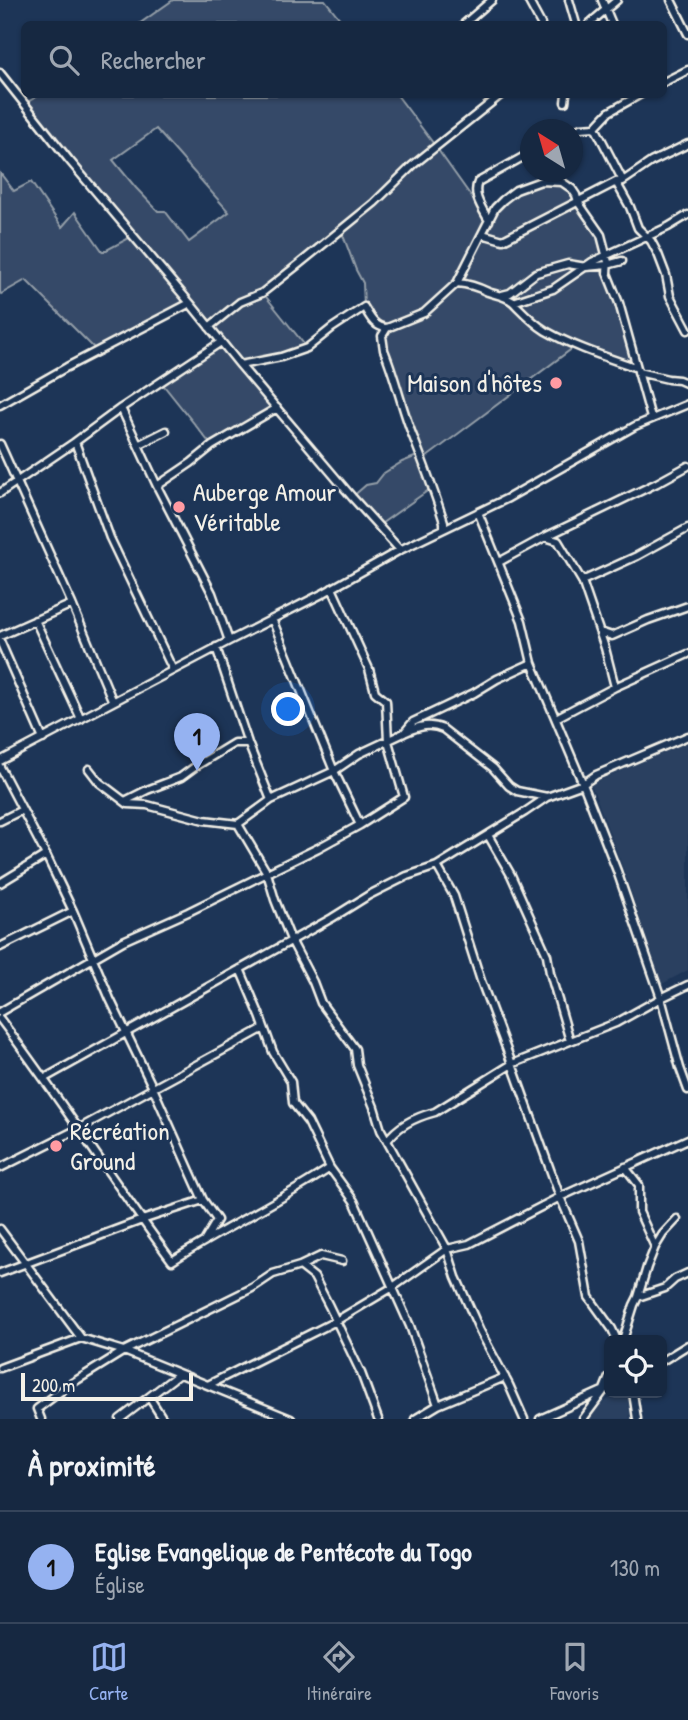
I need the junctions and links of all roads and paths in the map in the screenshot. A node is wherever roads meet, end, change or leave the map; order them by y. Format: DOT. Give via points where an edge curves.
graph roads {
  1 [pos="492,0"];
  2 [pos="528,0"];
  3 [pos="569,0"];
  4 [pos="602,0"];
  5 [pos="617,0"];
  6 [pos="671,0"];
  7 [pos="606,9"];
  8 [pos="468,21"];
  9 [pos="539,21"];
  10 [pos="575,21"];
  11 [pos="592,21"];
  12 [pos="611,21"];
  13 [pos="688,34"];
  14 [pos="688,70"];
  15 [pos="0,73"];
  16 [pos="667,80"];
  17 [pos="497,98"];
  18 [pos="634,98"];
  19 [pos="596,127"];
  20 [pos="583,128"];
  21 [pos="688,144"];
  22 [pos="520,159"];
  23 [pos="620,182"];
  24 [pos="578,202"];
  25 [pos="688,215"];
  26 [pos="489,221"];
  27 [pos="482,234"];
  28 [pos="646,236"];
  29 [pos="606,256"];
  30 [pos="622,261"];
  31 [pos="607,265"];
  32 [pos="586,267"];
  33 [pos="457,283"];
  34 [pos="502,295"];
  35 [pos="513,302"];
  36 [pos="190,303"];
  37 [pos="687,325"];
  38 [pos="209,327"];
  39 [pos="387,328"];
  40 [pos="221,342"];
  41 [pos="240,365"];
  42 [pos="637,370"];
  43 [pos="688,384"];
  44 [pos="688,404"];
  45 [pos="0,405"];
  46 [pos="121,408"];
  47 [pos="277,408"];
  48 [pos="651,418"];
  49 [pos="166,431"];
  50 [pos="75,442"];
  51 [pos="0,444"];
  52 [pos="138,445"];
  53 [pos="688,466"];
  54 [pos="18,481"];
  55 [pos="157,486"];
  56 [pos="0,493"];
  57 [pos="478,512"];
  58 [pos="444,528"];
  59 [pos="688,528"];
  60 [pos="545,537"];
  61 [pos="400,550"];
  62 [pos="499,562"];
  63 [pos="582,581"];
  64 [pos="332,588"];
  65 [pos="72,604"];
  66 [pos="688,606"];
  67 [pos="272,619"];
  68 [pos="35,620"];
  69 [pos="600,632"];
  70 [pos="0,638"];
  71 [pos="229,640"];
  72 [pos="216,647"];
  73 [pos="688,654"];
  74 [pos="532,663"];
  75 [pos="173,670"];
  76 [pos="615,687"];
  77 [pos="113,702"];
  78 [pos="556,718"];
  79 [pos="81,719"];
  80 [pos="404,733"];
  81 [pos="688,736"];
  82 [pos="43,739"];
  83 [pos="388,741"];
  84 [pos="248,743"];
  85 [pos="0,761"];
  86 [pos="0,767"];
  87 [pos="89,769"];
  88 [pos="334,771"];
  89 [pos="583,784"];
  90 [pos="547,797"];
  91 [pos="271,800"];
  92 [pos="125,801"];
  93 [pos="22,810"];
  94 [pos="0,821"];
  95 [pos="237,824"];
  96 [pos="360,825"];
  97 [pos="488,835"];
  98 [pos="46,856"];
  99 [pos="437,866"];
  100 [pos="267,873"];
  101 [pos="0,883"];
  102 [pos="73,911"];
  103 [pos="291,940"];
  104 [pos="0,947"];
  105 [pos="93,960"];
  106 [pos="240,969"];
  107 [pos="688,985"];
  108 [pos="661,998"];
  109 [pos="0,1012"];
  110 [pos="0,1019"];
  111 [pos="264,1028"];
  112 [pos="127,1033"];
  113 [pos="570,1041"];
  114 [pos="512,1064"];
  115 [pos="688,1066"];
  116 [pos="680,1068"];
  117 [pos="45,1078"];
  118 [pos="153,1088"];
  119 [pos="688,1090"];
  120 [pos="78,1129"];
  121 [pos="688,1139"];
  122 [pos="387,1141"];
  123 [pos="625,1167"];
  124 [pos="0,1168"];
  125 [pos="330,1168"];
  126 [pos="560,1197"];
  127 [pos="203,1200"];
  128 [pos="677,1219"];
  129 [pos="142,1220"];
  130 [pos="0,1229"];
  131 [pos="205,1240"];
  132 [pos="655,1247"];
  133 [pos="447,1249"];
  134 [pos="342,1261"];
  135 [pos="26,1262"];
  136 [pos="300,1266"];
  137 [pos="0,1273"];
  138 [pos="688,1273"];
  139 [pos="393,1287"];
  140 [pos="638,1297"];
  141 [pos="336,1321"];
  142 [pos="615,1335"];
  143 [pos="625,1335"];
  144 [pos="82,1338"];
  145 [pos="688,1345"];
  146 [pos="124,1351"];
  147 [pos="667,1358"];
  148 [pos="0,1368"];
  149 [pos="179,1374"];
  150 [pos="505,1377"];
  151 [pos="208,1385"];
  152 [pos="604,1391"];
  153 [pos="604,1393"];
  154 [pos="149,1396"];
  155 [pos="634,1398"];
  156 [pos="438,1405"];
  157 [pos="41,1419"];
  158 [pos="120,1419"];
  159 [pos="163,1419"];
  160 [pos="291,1419"];
  161 [pos="378,1419"];
  162 [pos="415,1419"];
  163 [pos="524,1419"];
  164 [pos="540,1419"];
  165 [pos="583,1419"];
  166 [pos="637,1419"];
  1 -- 8 [label="street"];
  2 -- 9 [label="street"];
  3 -- 10 [label="street"];
  4 -- 7 [label="street"];
  5 -- 7 [label="street"];
  6 -- 13 [label="street"];
  7 -- 11 [label="street"];
  7 -- 12 [label="street"];
  14 -- 16 [label="street"];
  15 -- 36 [label="street"];
  17 -- 38 [label="street" via="299,264"];
  18 -- 19 [label="street"];
  19 -- 20 [label="street"];
  19 -- 23 [label="street"];
  21 -- 23 [label="street"];
  22 -- 26 [label="street" via="478,182 474,189"];
  23 -- 24 [label="street"];
  23 -- 28 [label="street" via="638,228"];
  24 -- 26 [label="street" via="562,182 541,181 503,200"];
  24 -- 27 [label="street" via="503,240"];
  24 -- 29 [label="street" via="601,235"];
  25 -- 28 [label="street"];
  26 -- 27 [label="street"];
  27 -- 33 [label="street"];
  28 -- 29 [label="street"];
  28 -- 37 [label="street"];
  29 -- 31 [label="street"];
  29 -- 32 [label="street"];
  30 -- 31 [label="street"];
  31 -- 32 [label="street"];
  31 -- 42 [label="street"];
  32 -- 34 [label="street" via="568,264 536,273"];
  32 -- 35 [label="street" via="553,289"];
  33 -- 34 [label="street"];
  33 -- 39 [label="street" via="424,313"];
  34 -- 35 [label="street"];
  35 -- 42 [label="street" via="562,339"];
  36 -- 38 [label="street"];
  36 -- 45 [label="street"];
  38 -- 40 [label="street"];
  39 -- 41 [label="street" via="375,324 364,307 307,348"];
  39 -- 58 [label="street" via="382,336 384,350"];
  40 -- 41 [label="street"];
  40 -- 46 [label="street"];
  41 -- 47 [label="street"];
  42 -- 43 [label="street"];
  42 -- 48 [label="street"];
  44 -- 48 [label="street"];
  46 -- 50 [label="street"];
  46 -- 52 [label="street"];
  47 -- 55 [label="street" via="212,446"];
  47 -- 61 [label="street"];
  48 -- 57 [label="street"];
  49 -- 52 [label="street"];
  50 -- 54 [label="street"];
  50 -- 75 [label="street" via="110,538"];
  51 -- 54 [label="street"];
  52 -- 55 [label="street"];
  53 -- 60 [label="street"];
  54 -- 56 [label="street"];
  54 -- 65 [label="street"];
  55 -- 71 [label="street" via="212,593"];
  57 -- 58 [label="street"];
  57 -- 62 [label="street"];
  58 -- 61 [label="street"];
  59 -- 63 [label="street"];
  60 -- 62 [label="street"];
  60 -- 63 [label="street" via="558,541"];
  61 -- 64 [label="street"];
  62 -- 74 [label="street" via="522,621"];
  63 -- 69 [label="street"];
  64 -- 67 [label="street"];
  64 -- 83 [label="street" via="375,692 386,701"];
  65 -- 68 [label="street"];
  65 -- 77 [label="street"];
  66 -- 69 [label="street" via="612,636"];
  67 -- 71 [label="street"];
  67 -- 88 [label="street"];
  68 -- 70 [label="street"];
  68 -- 79 [label="street"];
  69 -- 76 [label="street"];
  70 -- 82 [label="street"];
  71 -- 72 [label="street"];
  72 -- 75 [label="street"];
  72 -- 84 [label="street"];
  73 -- 76 [label="street"];
  74 -- 78 [label="street"];
  74 -- 80 [label="street" via="413,722"];
  75 -- 77 [label="street"];
  76 -- 78 [label="street"];
  77 -- 79 [label="street"];
  78 -- 89 [label="street"];
  79 -- 82 [label="street"];
  80 -- 83 [label="street"];
  80 -- 90 [label="street" via="427,725 443,729 509,786"];
  81 -- 89 [label="street"];
  82 -- 85 [label="street"];
  83 -- 88 [label="street"];
  83 -- 96 [label="street" via="404,797"];
  84 -- 91 [label="street"];
  84 -- 92 [label="street" via="234,743 181,777"];
  86 -- 93 [label="street"];
  87 -- 92 [label="street"];
  88 -- 91 [label="street"];
  88 -- 96 [label="street"];
  89 -- 90 [label="street"];
  89 -- 108 [label="street"];
  90 -- 97 [label="street"];
  91 -- 95 [label="street"];
  92 -- 95 [label="street"];
  93 -- 94 [label="street"];
  93 -- 98 [label="street"];
  95 -- 100 [label="street"];
  96 -- 100 [label="street"];
  97 -- 99 [label="street"];
  97 -- 113 [label="street" via="547,956"];
  98 -- 101 [label="street"];
  98 -- 102 [label="street"];
  99 -- 103 [label="street" via="369,895"];
  99 -- 114 [label="street" via="454,896"];
  100 -- 103 [label="street"];
  100 -- 105 [label="street" via="123,941"];
  102 -- 104 [label="street"];
  102 -- 105 [label="street"];
  103 -- 106 [label="street"];
  103 -- 122 [label="street" via="321,1003 355,1049"];
  105 -- 109 [label="street"];
  105 -- 112 [label="street"];
  106 -- 111 [label="street"];
  106 -- 112 [label="street"];
  107 -- 108 [label="street"];
  108 -- 113 [label="street"];
  108 -- 116 [label="street"];
  110 -- 117 [label="street"];
  111 -- 118 [label="street"];
  111 -- 125 [label="street" via="291,1082 293,1103 308,1122"];
  112 -- 117 [label="street"];
  112 -- 118 [label="street"];
  113 -- 114 [label="street"];
  114 -- 122 [label="street" via="393,1132"];
  114 -- 126 [label="street"];
  115 -- 116 [label="street"];
  116 -- 119 [label="street"];
  117 -- 120 [label="street"];
  118 -- 120 [label="street"];
  118 -- 127 [label="street"];
  120 -- 124 [label="street"];
  120 -- 129 [label="street"];
  121 -- 123 [label="street"];
  122 -- 133 [label="street"];
  123 -- 126 [label="street"];
  123 -- 132 [label="street" via="639,1185 639,1212"];
  125 -- 131 [label="street"];
  125 -- 139 [label="street" via="354,1201"];
  126 -- 133 [label="street" via="469,1244"];
  126 -- 142 [label="street" via="579,1241 589,1297"];
  127 -- 129 [label="street"];
  127 -- 131 [label="street" via="217,1220"];
  128 -- 132 [label="street"];
  129 -- 131 [label="street" via="172,1261"];
  129 -- 135 [label="street"];
  130 -- 135 [label="street"];
  132 -- 140 [label="street"];
  133 -- 139 [label="street"];
  133 -- 150 [label="street" via="480,1331"];
  134 -- 136 [label="street" via="321,1256"];
  135 -- 137 [label="street"];
  135 -- 144 [label="street"];
  136 -- 141 [label="street" via="314,1277"];
  136 -- 146 [label="street" via="273,1275"];
  138 -- 140 [label="street" via="665,1288"];
  139 -- 141 [label="street"];
  139 -- 156 [label="street"];
  140 -- 143 [label="street"];
  141 -- 151 [label="street"];
  141 -- 161 [label="street"];
  144 -- 146 [label="street"];
  144 -- 148 [label="street"];
  145 -- 147 [label="street"];
  146 -- 149 [label="street"];
  146 -- 157 [label="street" via="37,1409"];
  149 -- 151 [label="street"];
  149 -- 154 [label="street"];
  150 -- 156 [label="street"];
  150 -- 163 [label="street"];
  151 -- 160 [label="street"];
  152 -- 164 [label="street"];
  153 -- 165 [label="street"];
  154 -- 158 [label="street"];
  154 -- 159 [label="street"];
  155 -- 166 [label="street"];
  156 -- 162 [label="street"];
}
